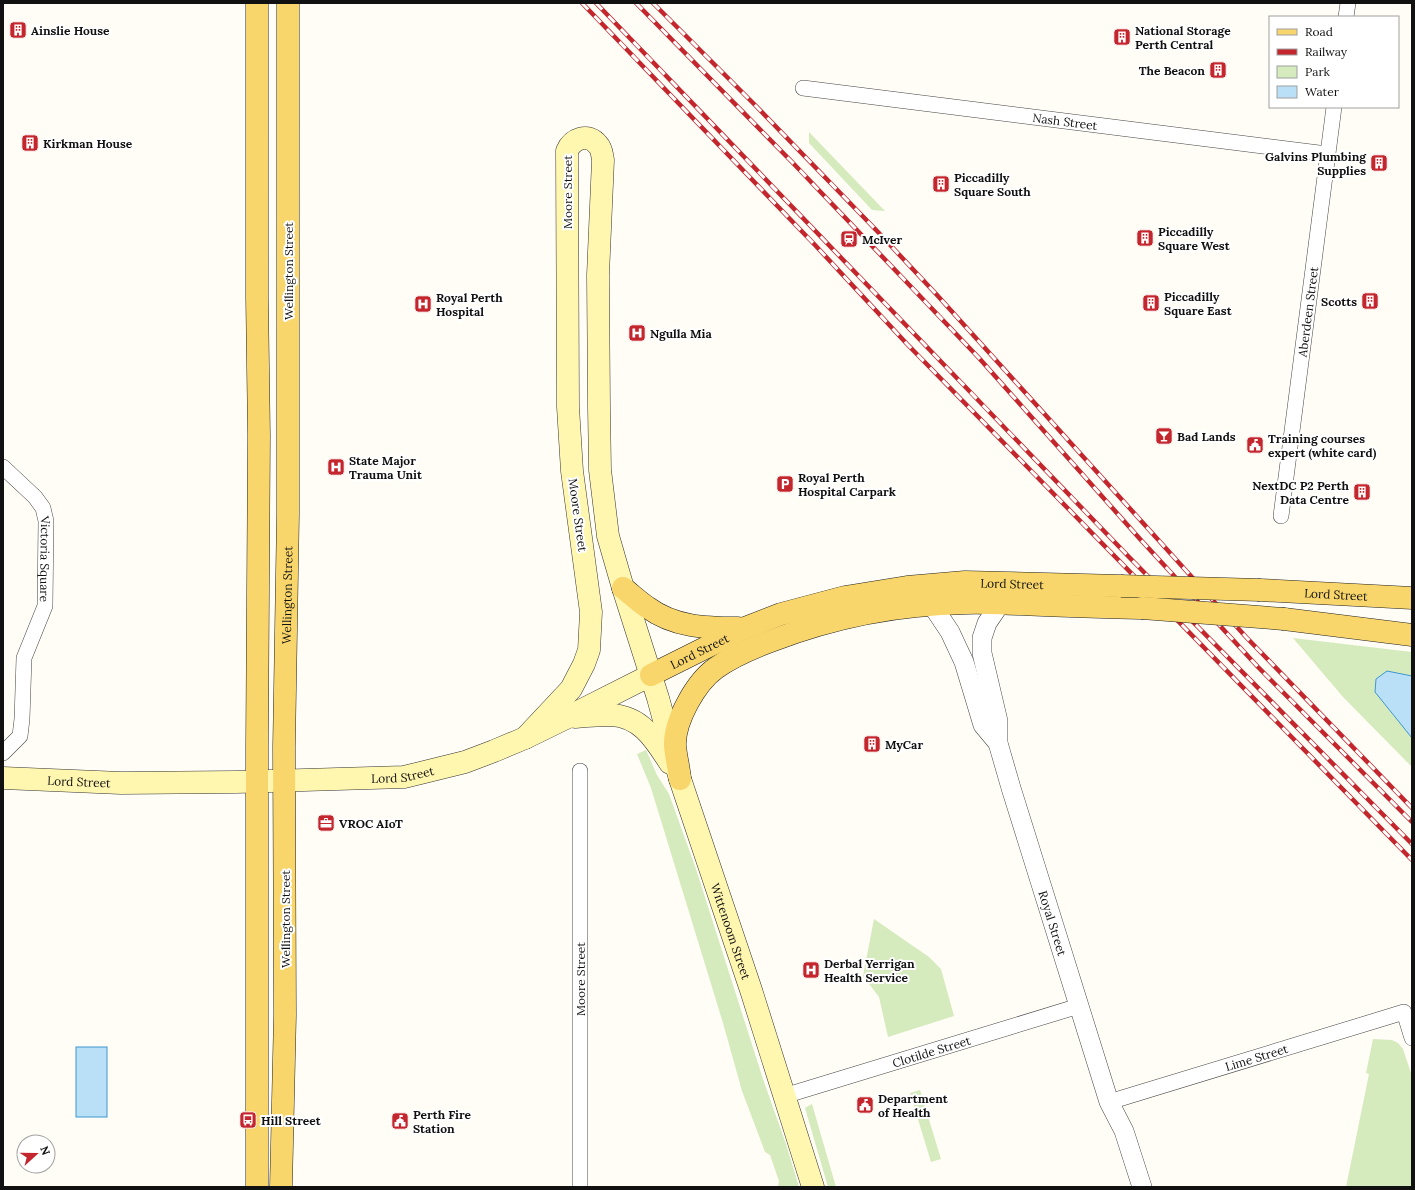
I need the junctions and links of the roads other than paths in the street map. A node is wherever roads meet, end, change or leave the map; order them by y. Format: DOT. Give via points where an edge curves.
graph roads {
  1 [pos="257,3"];
  2 [pos="288,3"];
  3 [pos="1348,3"];
  4 [pos="1346,16"];
  5 [pos="803,88"];
  6 [pos="1334,108"];
  7 [pos="1327,154"];
  8 [pos="3,467"];
  9 [pos="1281,516"];
  10 [pos="623,588"];
  11 [pos="1412,598"];
  12 [pos="1000,604"];
  13 [pos="932,605"];
  14 [pos="745,628"];
  15 [pos="1412,635"];
  16 [pos="651,675"];
  17 [pos="568,717"];
  18 [pos="525,738"];
  19 [pos="998,743"];
  20 [pos="3,753"];
  21 [pos="580,771"];
  22 [pos="3,778"];
  23 [pos="680,779"];
  24 [pos="285,781"];
  25 [pos="257,782"];
  26 [pos="1079,1006"];
  27 [pos="1412,1038"];
  28 [pos="784,1096"];
  29 [pos="1109,1102"];
  30 [pos="257,1187"];
  31 [pos="282,1187"];
  32 [pos="580,1187"];
  33 [pos="813,1187"];
  34 [pos="1129,1187"];
  35 [pos="1142,1187"];
  1 -- 25 [label="main road"];
  2 -- 24 [label="main road, Wellington Street"];
  3 -- 4 [label="street"];
  5 -- 7 [label="street, Nash Street"];
  6 -- 7 [label="street, Aberdeen Street"];
  7 -- 9 [label="street, Aberdeen Street"];
  8 -- 20 [label="street, Victoria Square" via="35,497 46,521 45,606 24,658 20,736"];
  10 -- 14 [label="main road" via="647,608 686,625"];
  10 -- 16 [label="main road, Moore Street"];
  10 -- 18 [label="main road, Moore Street" via="608,536 600,470 598,275 603,160 598,145 582,138 573,141 567,151 568,407 572,471 591,612 589,650 571,689"];
  11 -- 14 [label="main road, Lord Street, bridge" via="1260,590 965,582 908,587 845,597 781,614"];
  12 -- 13 [label="main road, Lord Street"];
  12 -- 15 [label="main road, Lord Street, bridge" via="1142,608 1284,618"];
  12 -- 19 [label="street, Royal Street" via="987,623 982,638 982,653 998,721"];
  13 -- 19 [label="street, Royal Street" via="950,632 964,662 984,725"];
  13 -- 23 [label="main road, Lord Street" via="856,615 804,629 757,646 716,668 697,687 680,721 675,745"];
  14 -- 16 [label="main road, Lord Street"];
  16 -- 17 [label="main road, Lord Street"];
  16 -- 23 [label="main road, Wittenoom Street"];
  17 -- 18 [label="main road, Lord Street"];
  17 -- 23 [label="main road" via="614,715 634,720 653,738"];
  18 -- 24 [label="main road, Lord Street" via="465,762 404,777"];
  19 -- 26 [label="street, Royal Street"];
  21 -- 32 [label="street, Moore Street"];
  22 -- 25 [label="main road, Lord Street" via="121,783"];
  23 -- 28 [label="main road, Wittenoom Street"];
  24 -- 25 [label="main road, Lord Street"];
  24 -- 31 [label="main road, Wellington Street"];
  25 -- 30 [label="main road"];
  26 -- 28 [label="street, Clotilde Street"];
  26 -- 29 [label="street, Royal Street"];
  27 -- 29 [label="street, Lime Street" via="1404,1012"];
  28 -- 33 [label="main road, Wittenoom Street"];
  29 -- 34 [label="street, Royal Street" via="1113,1140"];
  29 -- 35 [label="street, Royal Street" via="1124,1131"];
}
